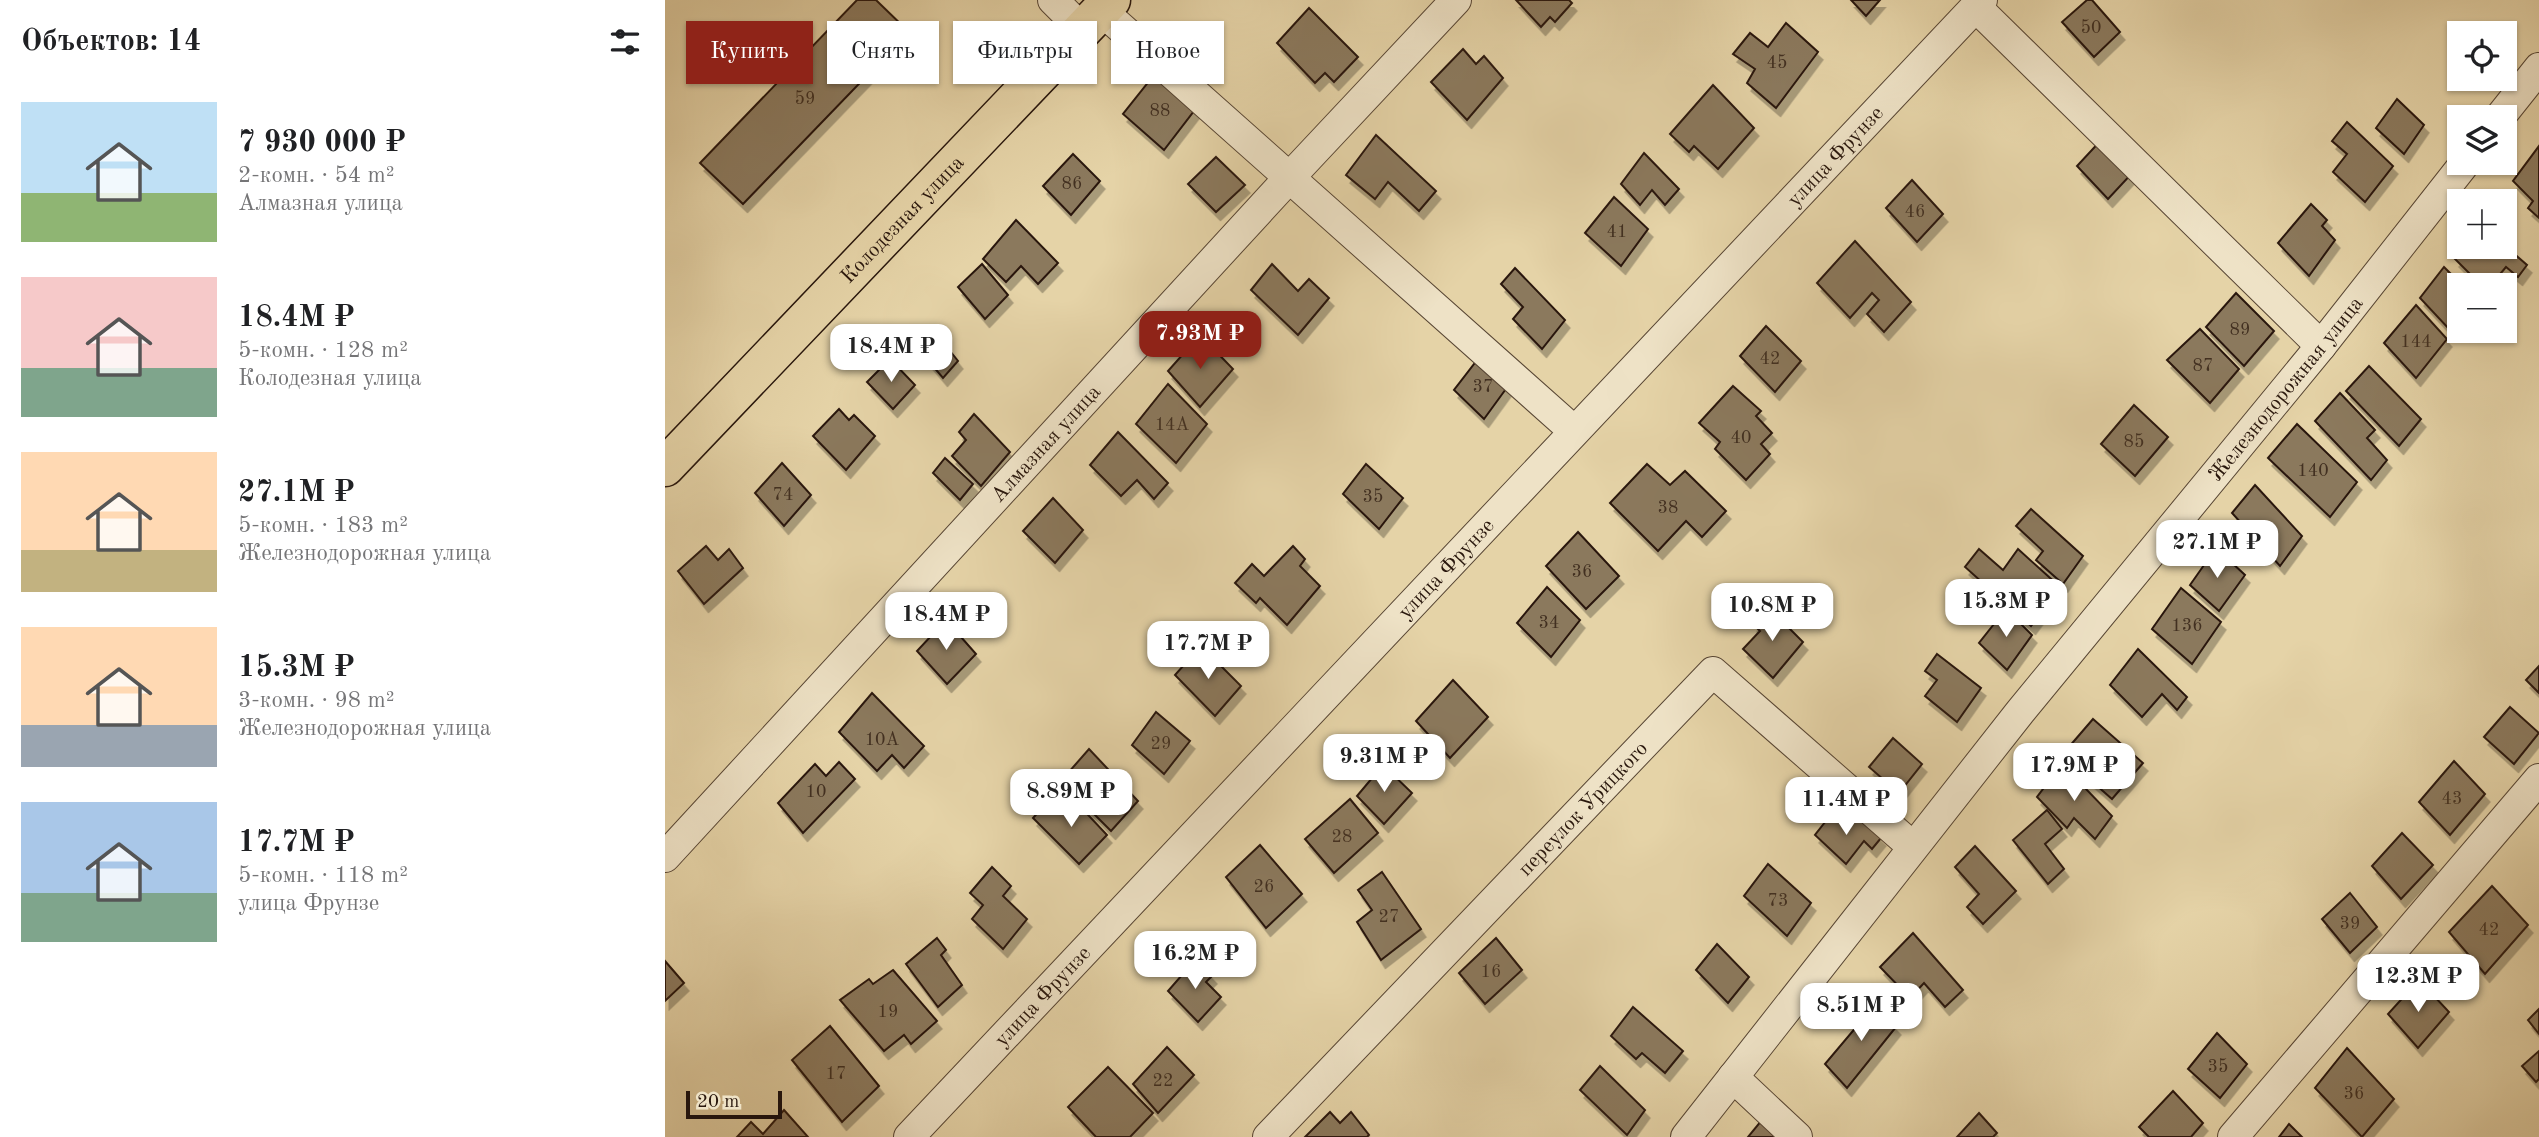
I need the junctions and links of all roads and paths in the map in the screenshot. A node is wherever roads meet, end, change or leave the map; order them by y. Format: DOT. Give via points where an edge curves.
graph roads {
  1 [pos="1053,0"];
  2 [pos="1456,0"];
  3 [pos="1979,3"];
  4 [pos="1098,13"];
  5 [pos="2539,68"];
  6 [pos="2510,105"];
  7 [pos="2456,175"];
  8 [pos="1289,178"];
  9 [pos="2321,346"];
  10 [pos="1574,431"];
  11 [pos="665,467"];
  12 [pos="2539,779"];
  13 [pos="1913,847"];
  14 [pos="665,857"];
  15 [pos="1733,1077"];
  16 [pos="909,1137"];
  17 [pos="1268,1137"];
  18 [pos="1686,1137"];
  19 [pos="1797,1137"];
  20 [pos="2233,1137"];
  1 -- 4 [label="street"];
  2 -- 8 [label="street, Алмазная улица"];
  3 -- 9 [label="street"];
  3 -- 10 [label="street, улица Фрунзе"];
  4 -- 8 [label="street"];
  4 -- 11 [label="main road, Колодезная улица"];
  5 -- 6 [label="street"];
  7 -- 9 [label="street, Железнодорожная улица"];
  8 -- 10 [label="street"];
  8 -- 14 [label="street, Алмазная улица"];
  9 -- 13 [label="street, Железнодорожная улица"];
  10 -- 16 [label="street, улица Фрунзе"];
  12 -- 20 [label="street"];
  13 -- 15 [label="street, Железнодорожная улица"];
  13 -- 17 [label="street, переулок Урицкого" via="1713,672"];
  15 -- 18 [label="street, Железнодорожная улица"];
  15 -- 19 [label="street"];
}
